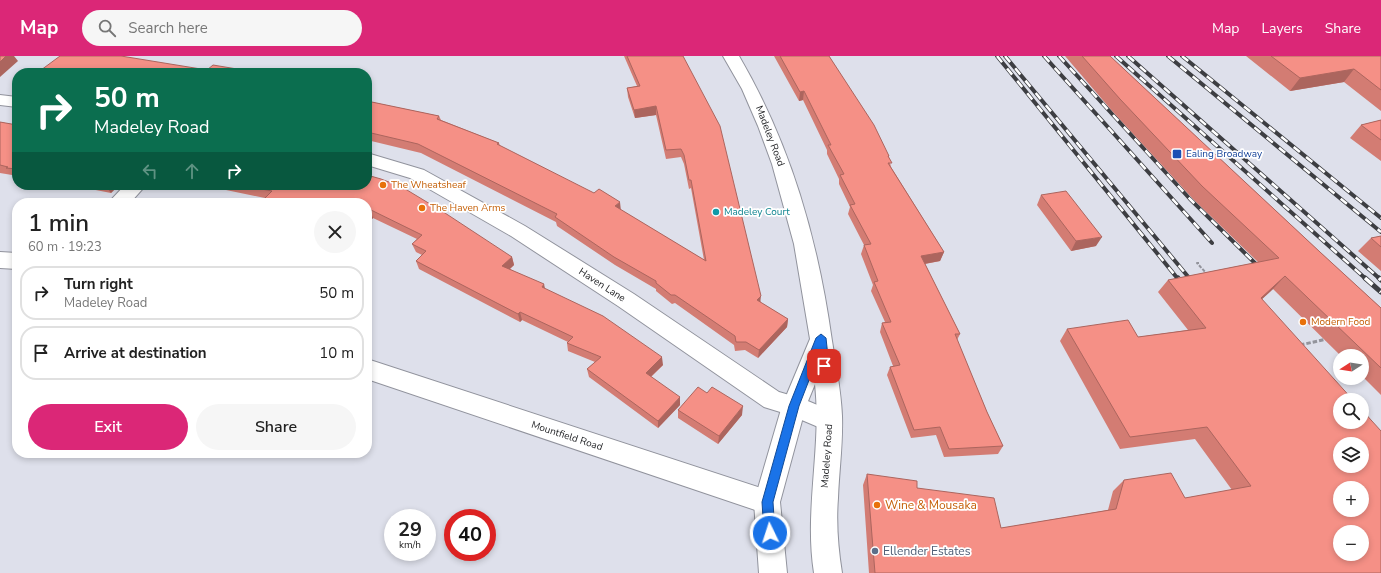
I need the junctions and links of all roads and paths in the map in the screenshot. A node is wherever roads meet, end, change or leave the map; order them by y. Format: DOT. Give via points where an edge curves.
graph roads {
  1 [pos="731,56"];
  2 [pos="0,100"];
  3 [pos="12,101"];
  4 [pos="372,160"];
  5 [pos="132,190"];
  6 [pos="123,198"];
  7 [pos="0,260"];
  8 [pos="12,261"];
  9 [pos="1199,263"];
  10 [pos="1212,280"];
  11 [pos="821,338"];
  12 [pos="1329,339"];
  13 [pos="1292,346"];
  14 [pos="372,371"];
  15 [pos="794,406"];
  16 [pos="830,421"];
  17 [pos="767,502"];
  18 [pos="773,573"];
  19 [pos="828,573"];
  1 -- 11 [label="street, Madeley Road" via="748,83 778,150 805,248"];
  2 -- 3 [label="street"];
  4 -- 15 [label="street, Haven Lane" via="417,174 512,228 626,300 754,389 772,400"];
  5 -- 6 [label="street"];
  7 -- 8 [label="street"];
  9 -- 10 [label="path"];
  11 -- 15 [label="street"];
  11 -- 16 [label="street, Madeley Road"];
  12 -- 13 [label="path"];
  14 -- 17 [label="street, Mountfield Road"];
  15 -- 16 [label="street, Haven Lane"];
  15 -- 17 [label="street"];
  16 -- 19 [label="street, Madeley Road" via="823,518"];
  17 -- 18 [label="street"];
}
